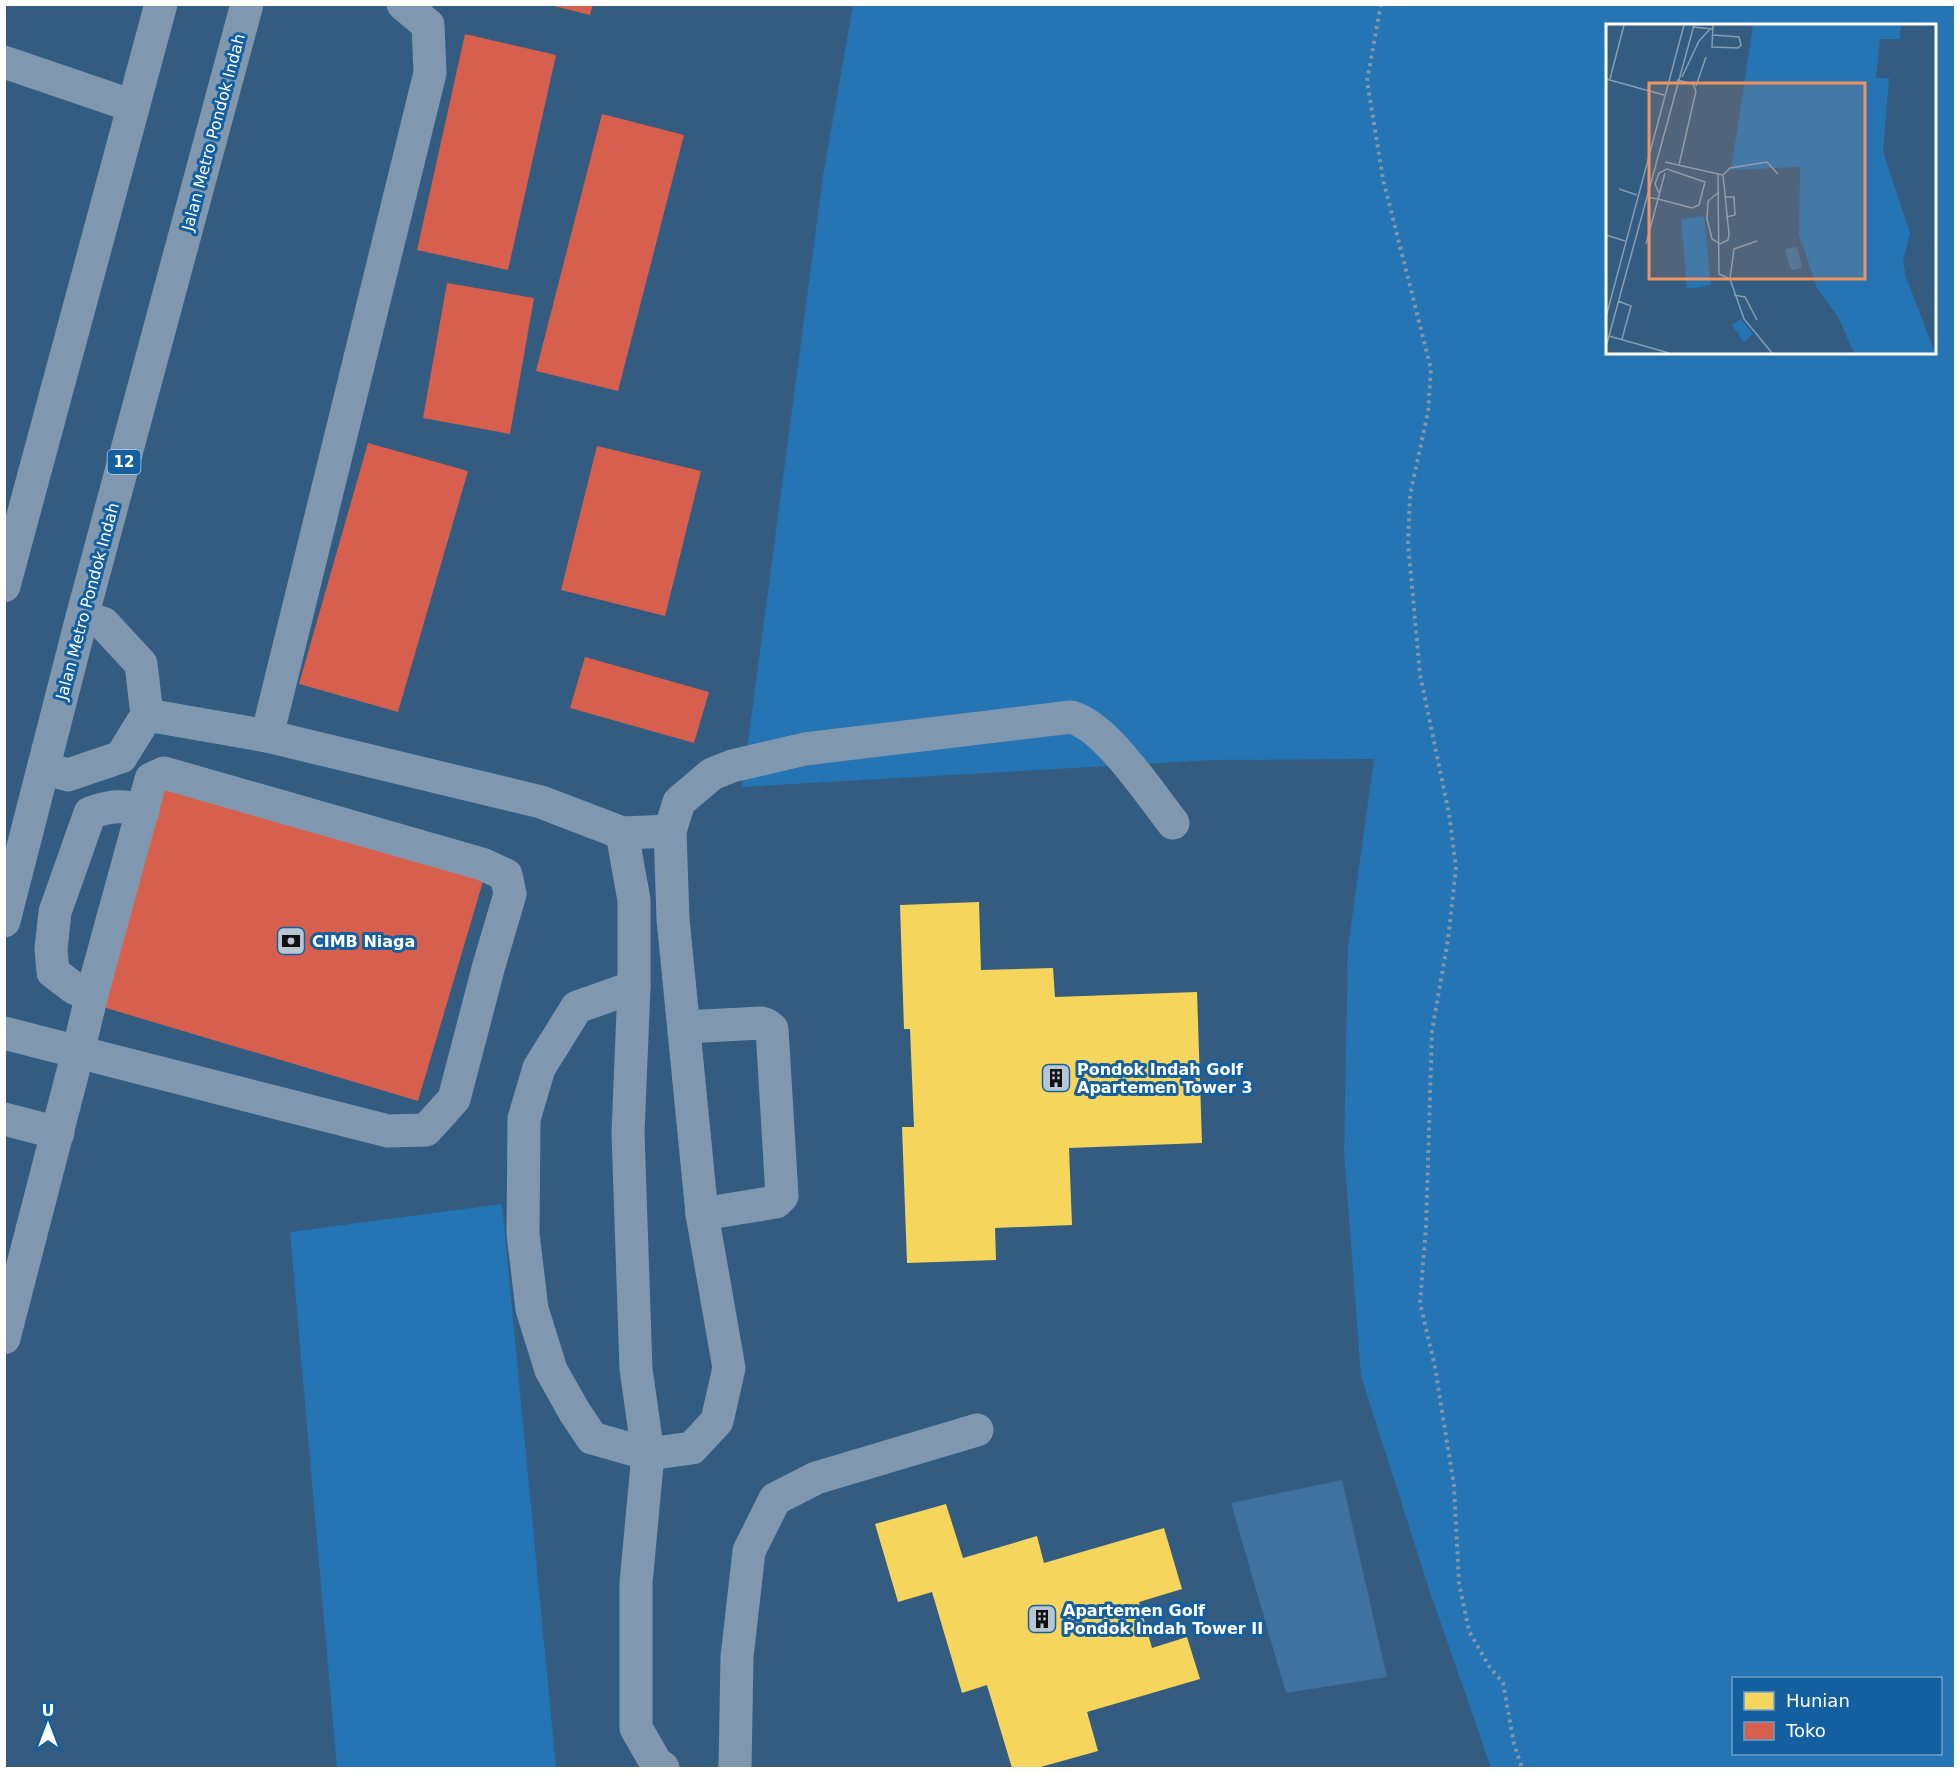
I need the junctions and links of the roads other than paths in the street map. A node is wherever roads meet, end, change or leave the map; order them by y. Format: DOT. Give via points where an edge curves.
graph roads {
  1 [pos="161,4"];
  2 [pos="248,4"];
  3 [pos="403,4"];
  4 [pos="433,15"];
  5 [pos="4,62"];
  6 [pos="133,106"];
  7 [pos="4,586"];
  8 [pos="82,617"];
  9 [pos="147,715"];
  10 [pos="267,736"];
  11 [pos="44,768"];
  12 [pos="143,811"];
  13 [pos="1173,823"];
  14 [pos="670,831"];
  15 [pos="622,833"];
  16 [pos="4,921"];
  17 [pos="634,987"];
  18 [pos="92,993"];
  19 [pos="685,1027"];
  20 [pos="4,1033"];
  21 [pos="78,1052"];
  22 [pos="4,1119"];
  23 [pos="58,1133"];
  24 [pos="702,1214"];
  25 [pos="4,1338"];
  26 [pos="977,1430"];
  27 [pos="648,1454"];
  28 [pos="663,1768"];
  29 [pos="735,1768"];
  1 -- 6 [label="highway"];
  2 -- 8 [label="highway, Jalan Metro Pondok Indah / 12"];
  3 -- 4 [label="street"];
  4 -- 10 [label="street" via="429,73"];
  5 -- 6 [label="street"];
  6 -- 7 [label="highway"];
  8 -- 9 [label="street" via="103,624 141,664"];
  8 -- 11 [label="highway, Jalan Metro Pondok Indah / 12"];
  9 -- 10 [label="street"];
  9 -- 11 [label="street" via="121,757 68,775"];
  10 -- 15 [label="street" via="541,802"];
  11 -- 16 [label="highway, Jalan Metro Pondok Indah / 12"];
  12 -- 18 [label="street"];
  12 -- 18 [label="street" via="110,806 90,813 55,912 53,972 74,988"];
  12 -- 21 [label="street" via="151,779 164,773 482,864 506,875 510,894 454,1099 426,1130 388,1131"];
  13 -- 14 [label="street" via="1120,755 1081,719 1071,717 805,749 732,766 712,774 679,802"];
  14 -- 15 [label="street"];
  14 -- 19 [label="street" via="673,919"];
  15 -- 17 [label="street" via="634,900"];
  17 -- 27 [label="street" via="628,1144 636,1369"];
  17 -- 27 [label="street" via="577,1007 539,1068 524,1119 523,1234 531,1309 551,1370 574,1411 592,1438"];
  18 -- 21 [label="street"];
  19 -- 24 [label="street"];
  19 -- 24 [label="street" via="761,1023 772,1029 782,1196 776,1202"];
  20 -- 21 [label="street"];
  21 -- 23 [label="street"];
  22 -- 23 [label="street"];
  23 -- 25 [label="street"];
  24 -- 27 [label="street" via="729,1368 717,1421 692,1448"];
  26 -- 29 [label="street" via="816,1478 775,1499 749,1551 737,1658"];
  27 -- 28 [label="street" via="636,1583 636,1728 656,1763"];
}
